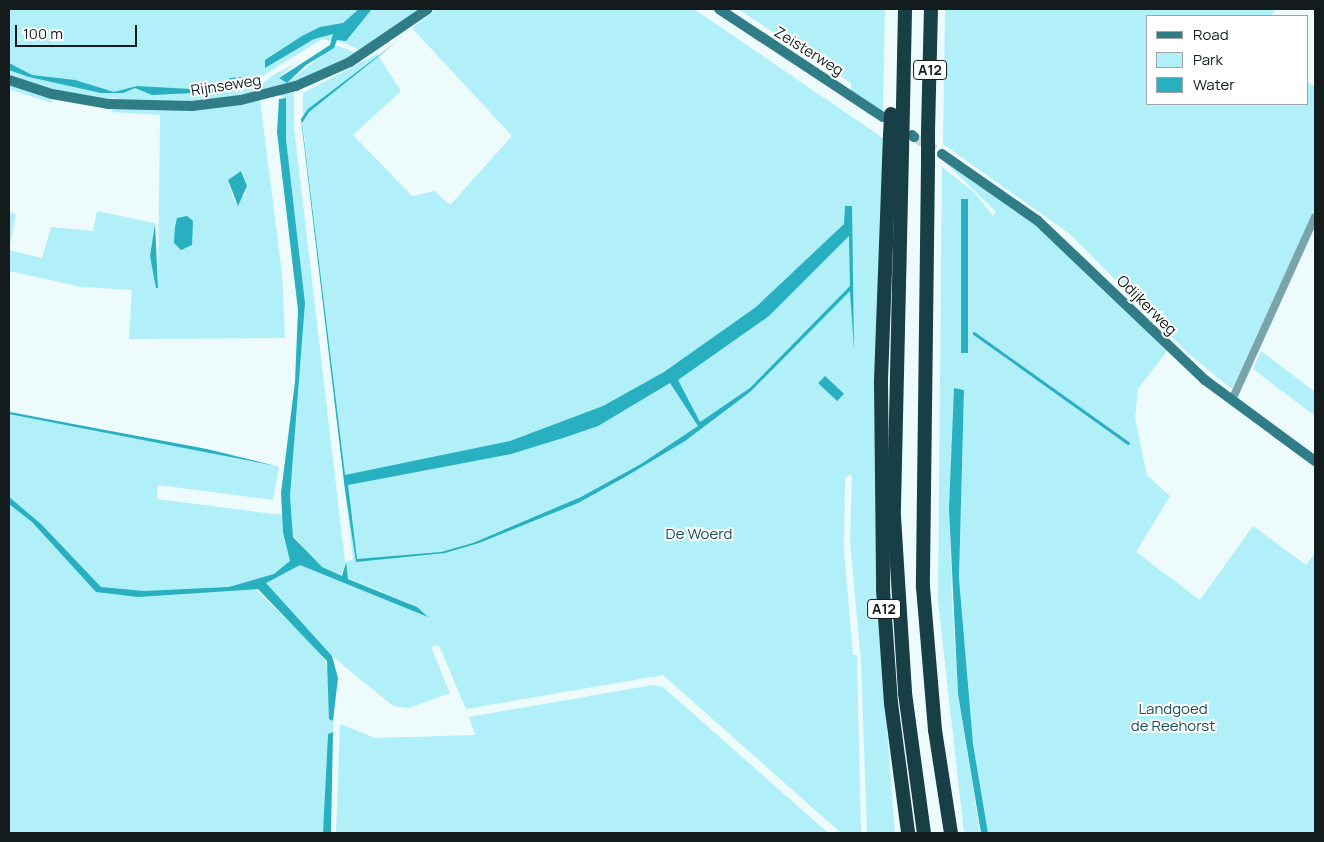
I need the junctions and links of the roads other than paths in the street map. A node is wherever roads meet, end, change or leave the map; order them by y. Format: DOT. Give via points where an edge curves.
graph roads {
  1 [pos="428,9"];
  2 [pos="720,9"];
  3 [pos="904,9"];
  4 [pos="931,9"];
  5 [pos="903,78"];
  6 [pos="9,80"];
  7 [pos="887,115"];
  8 [pos="942,154"];
  9 [pos="1315,217"];
  10 [pos="1232,400"];
  11 [pos="1315,461"];
  12 [pos="908,833"];
  13 [pos="924,833"];
  14 [pos="951,833"];
  1 -- 6 [label="street, Rijnseweg" via="342,66 288,88 241,100 192,106 109,104 52,94"];
  2 -- 7 [label="street, Zeisterweg"];
  3 -- 5 [label="highway, A12"];
  4 -- 14 [label="highway, A12, bridge" via="922,384 926,636"];
  5 -- 7 [label="highway, A12"];
  5 -- 13 [label="highway, A12, bridge" via="896,384 899,618"];
  7 -- 12 [label="highway, A12, bridge" via="890,135 881,356 883,589 890,703"];
  8 -- 10 [label="street, Odijkerweg" via="1008,198 1082,258 1152,334"];
  9 -- 10 [label="street"];
  10 -- 11 [label="street, Odijkerweg"];
}
